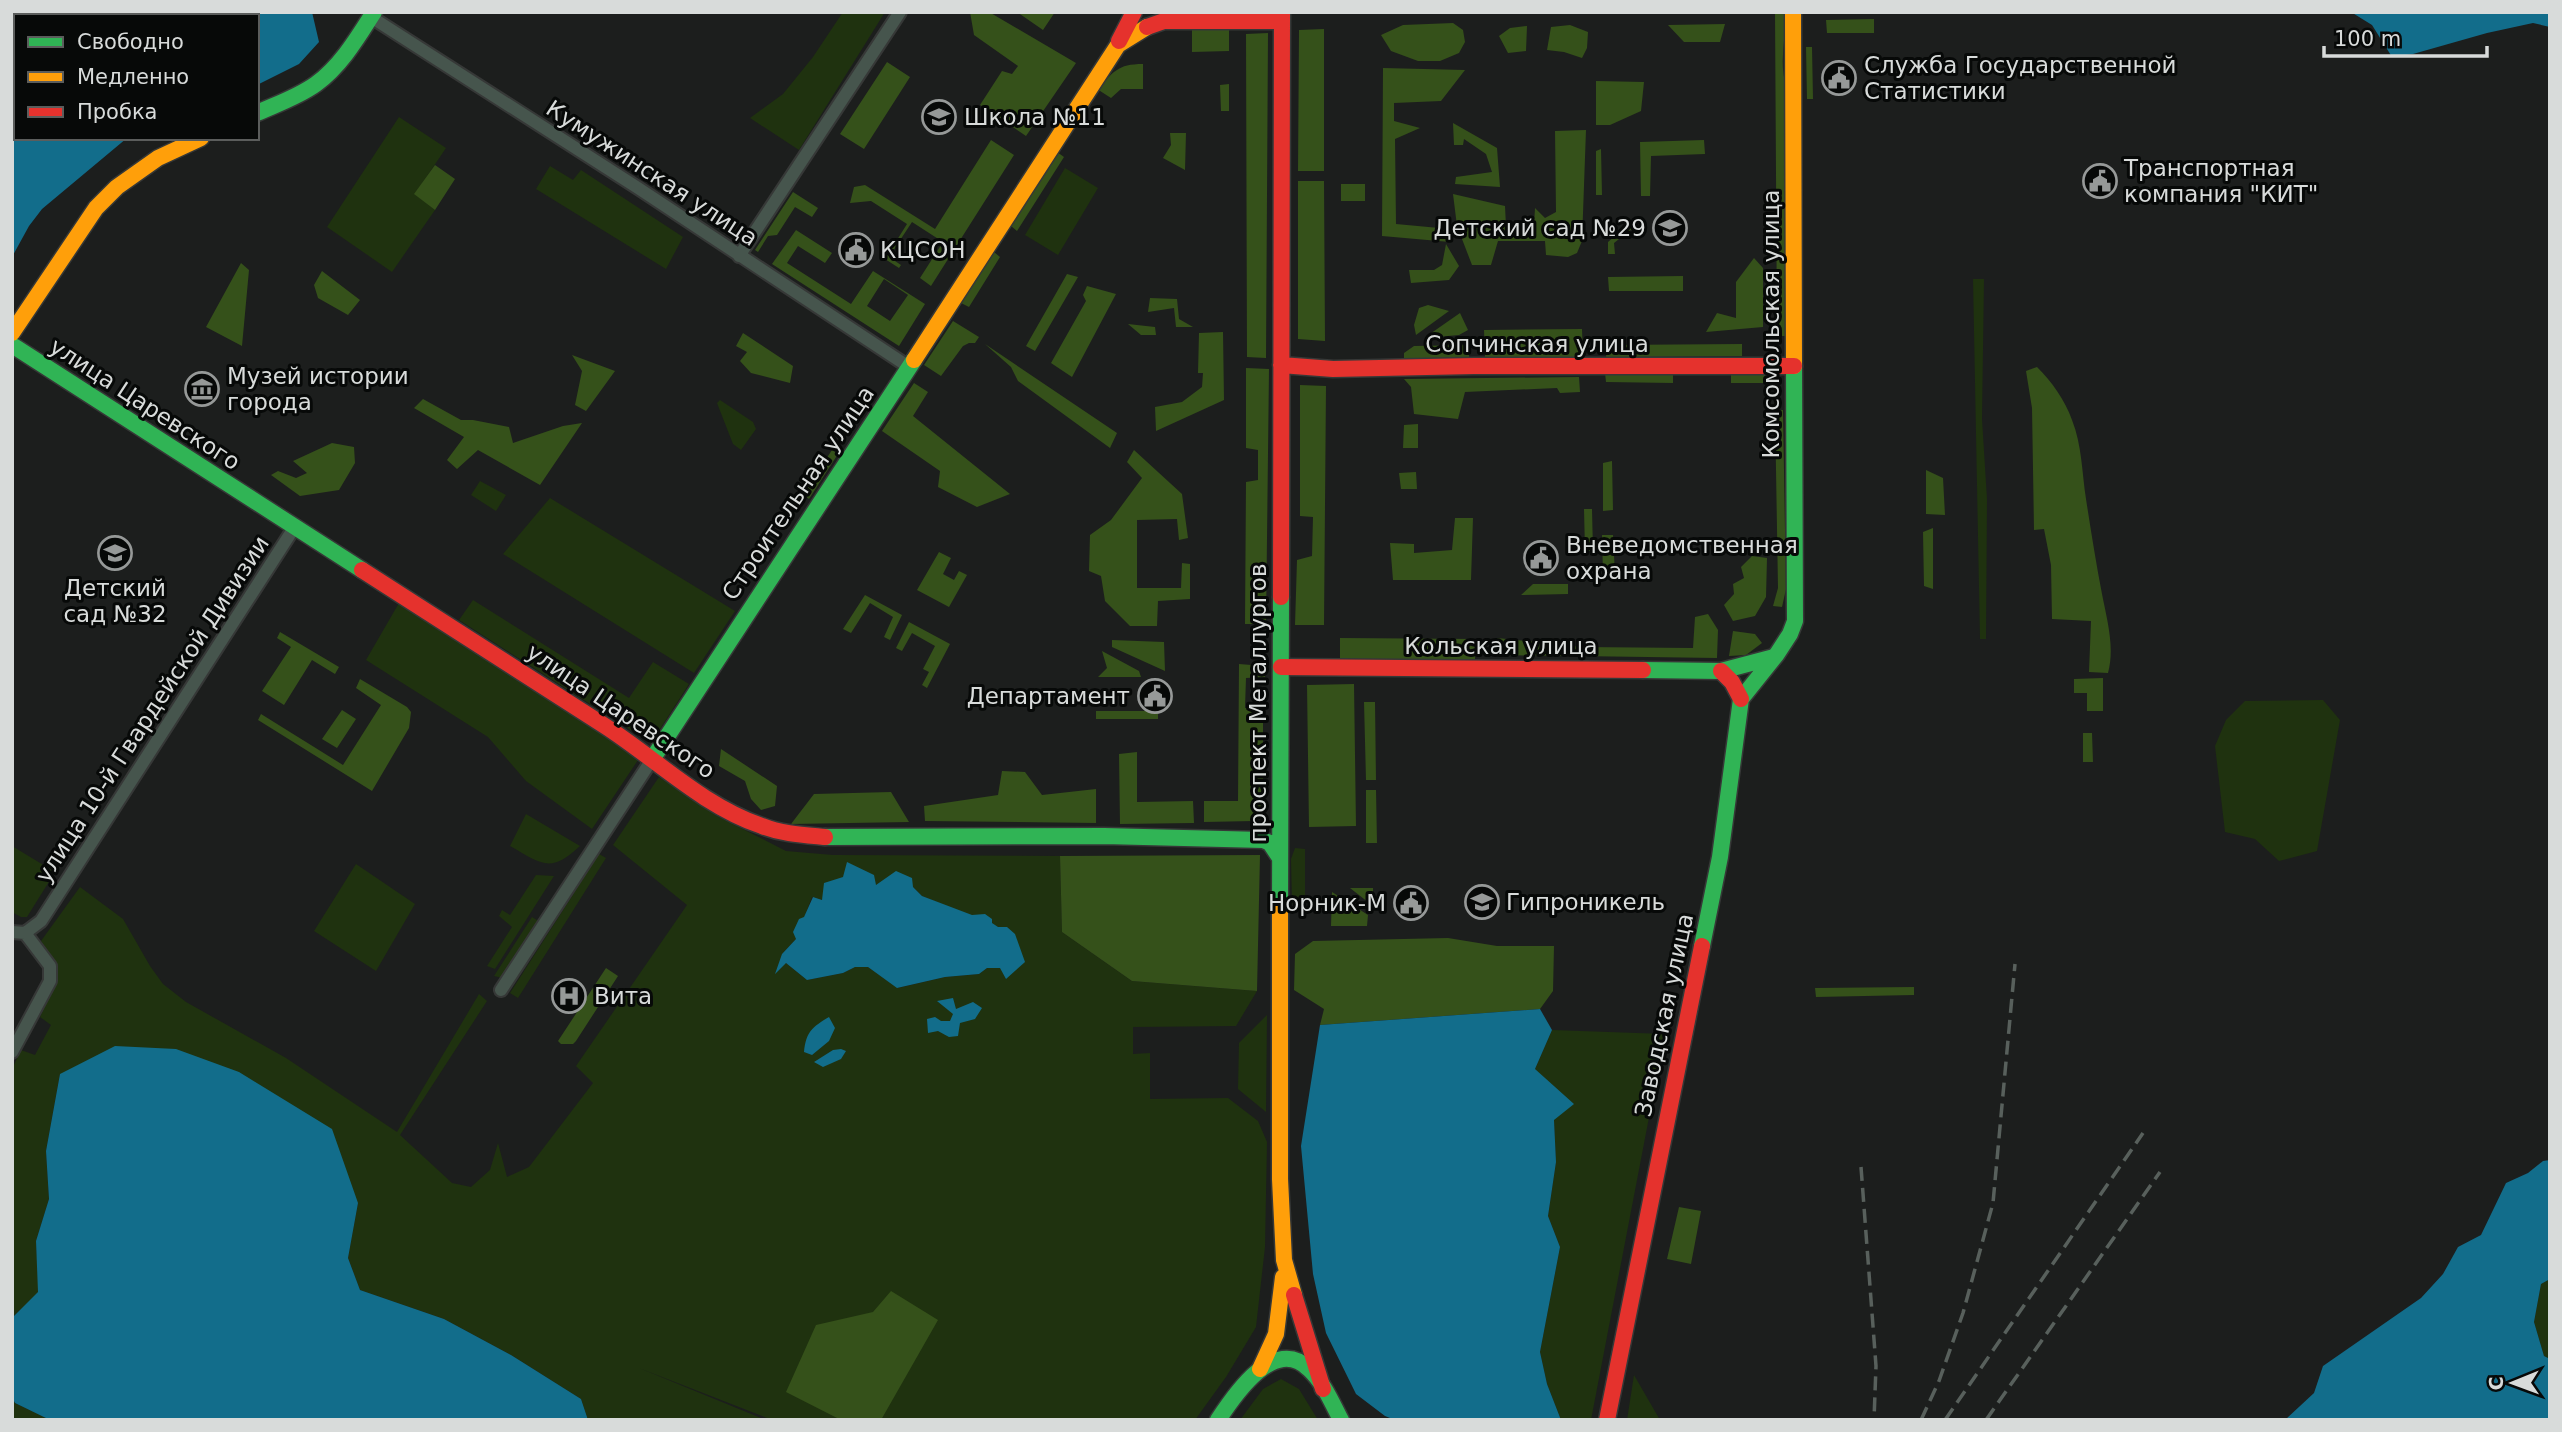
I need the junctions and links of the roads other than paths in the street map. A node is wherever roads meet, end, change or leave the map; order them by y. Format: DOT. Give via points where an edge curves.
graph roads {
  1 [pos="900,12"];
  2 [pos="1134,12"];
  3 [pos="1793,12"];
  4 [pos="373,15"];
  5 [pos="1169,17"];
  6 [pos="1282,17"];
  7 [pos="1118,45"];
  8 [pos="259,112"];
  9 [pos="197,140"];
  10 [pos="739,256"];
  11 [pos="12,332"];
  12 [pos="12,345"];
  13 [pos="1281,365"];
  14 [pos="1794,366"];
  15 [pos="909,367"];
  16 [pos="294,528"];
  17 [pos="1774,657"];
  18 [pos="1281,667"];
  19 [pos="1721,671"];
  20 [pos="1741,699"];
  21 [pos="653,758"];
  22 [pos="1281,818"];
  23 [pos="1263,840"];
  24 [pos="1280,858"];
  25 [pos="19,933"];
  26 [pos="502,990"];
  27 [pos="12,1052"];
  28 [pos="1284,1260"];
  29 [pos="1259,1370"];
  30 [pos="1323,1388"];
  31 [pos="1217,1420"];
  32 [pos="1341,1420"];
  33 [pos="1606,1420"];
  1 -- 10 [label="street"];
  2 -- 7 [label="street"];
  3 -- 14 [label="street, Комсомольская улица"];
  4 -- 8 [label="street" via="325,78"];
  4 -- 10 [label="street, Кумужинская улица"];
  5 -- 6 [label="street"];
  5 -- 7 [label="street, Строительная улица"];
  6 -- 13 [label="street, проспект Металлургов"];
  7 -- 15 [label="street, Строительная улица"];
  9 -- 11 [label="street" via="150,163 96,208"];
  10 -- 15 [label="street, Кумужинская улица"];
  12 -- 16 [label="street, улица Царевского"];
  13 -- 14 [label="street, Сопчинская улица" via="1333,369"];
  13 -- 18 [label="street, проспект Металлургов"];
  14 -- 17 [label="street, Комсомольская улица" via="1796,607 1790,634"];
  15 -- 21 [label="street, Строительная улица"];
  16 -- 21 [label="street, улица Царевского"];
  16 -- 25 [label="street, улица 10-й Гвардейской Дивизии" via="41,921"];
  17 -- 19 [label="street, Кольская улица"];
  17 -- 20 [label="street"];
  18 -- 19 [label="street, Кольская улица"];
  18 -- 22 [label="street, проспект Металлургов"];
  19 -- 20 [label="street"];
  20 -- 33 [label="street, Заводская улица" via="1720,857"];
  21 -- 23 [label="street, улица Царевского" via="740,817 787,833"];
  21 -- 26 [label="street, Строительная улица"];
  22 -- 23 [label="street" via="1271,836"];
  22 -- 24 [label="street, проспект Металлургов"];
  23 -- 24 [label="street"];
  24 -- 28 [label="street, проспект Металлургов" via="1279,1135"];
  25 -- 27 [label="street" via="50,966 50,981"];
  28 -- 29 [label="street" via="1276,1334"];
  28 -- 30 [label="street, проспект Металлургов"];
  29 -- 30 [label="street" via="1283,1358 1294,1358"];
  29 -- 31 [label="street"];
  30 -- 32 [label="street"];
}
